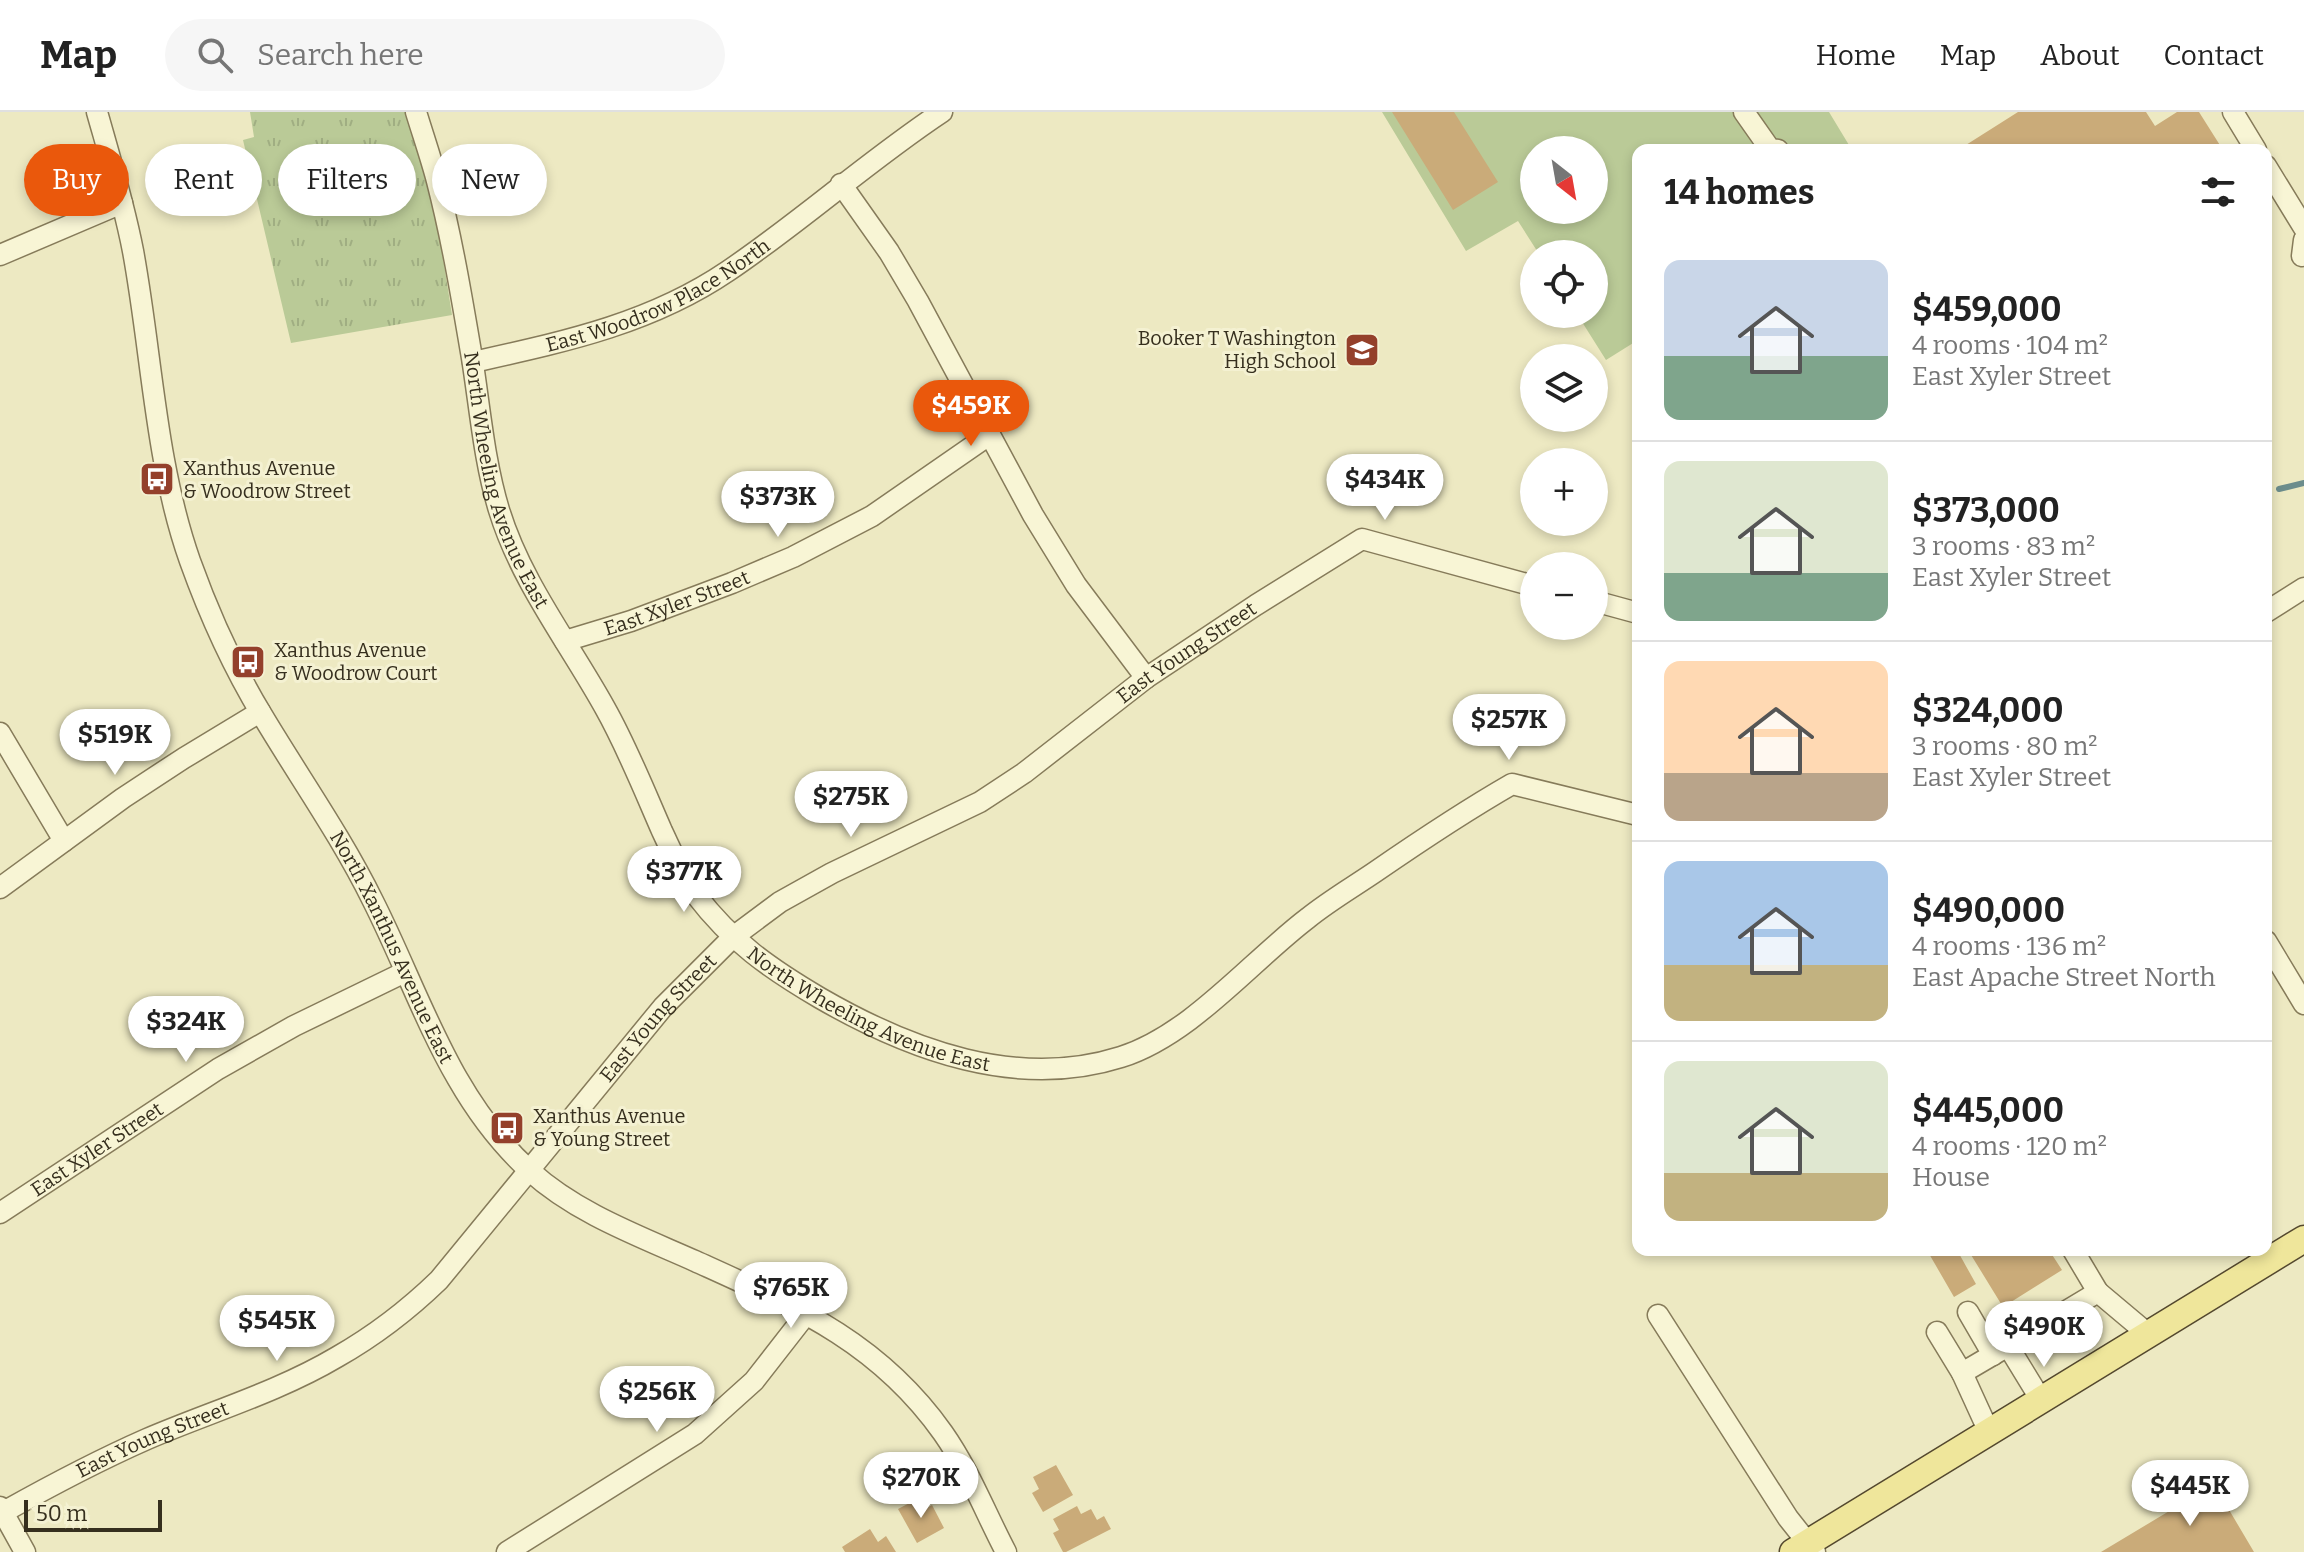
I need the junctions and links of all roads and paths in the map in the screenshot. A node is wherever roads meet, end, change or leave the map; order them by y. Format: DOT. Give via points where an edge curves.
graph roads {
  1 [pos="97,112"];
  2 [pos="416,112"];
  3 [pos="942,112"];
  4 [pos="1744,112"];
  5 [pos="2233,112"];
  6 [pos="106,144"];
  7 [pos="1766,144"];
  8 [pos="2252,144"];
  9 [pos="2272,176"];
  10 [pos="841,184"];
  11 [pos="92,216"];
  12 [pos="125,216"];
  13 [pos="2304,228"];
  14 [pos="0,255"];
  15 [pos="473,362"];
  16 [pos="989,435"];
  17 [pos="1520,582"];
  18 [pos="2304,588"];
  19 [pos="1608,605"];
  20 [pos="2272,608"];
  21 [pos="1632,611"];
  22 [pos="565,641"];
  23 [pos="1146,678"];
  24 [pos="260,712"];
  25 [pos="0,733"];
  26 [pos="1632,814"];
  27 [pos="64,841"];
  28 [pos="0,888"];
  29 [pos="733,937"];
  30 [pos="2272,951"];
  31 [pos="405,972"];
  32 [pos="2304,1004"];
  33 [pos="530,1171"];
  34 [pos="0,1213"];
  35 [pos="2304,1239"];
  36 [pos="2077,1256"];
  37 [pos="2098,1292"];
  38 [pos="1968,1312"];
  39 [pos="807,1313"];
  40 [pos="1658,1315"];
  41 [pos="1937,1332"];
  42 [pos="2148,1334"];
  43 [pos="2000,1350"];
  44 [pos="1962,1373"];
  45 [pos="2041,1400"];
  46 [pos="1989,1432"];
  47 [pos="1,1511"];
  48 [pos="1806,1549"];
  49 [pos="1000,1550"];
  50 [pos="25,1552"];
  51 [pos="507,1552"];
  1 -- 6 [label="street, North Xanthus Avenue East"];
  2 -- 15 [label="street, North Wheeling Avenue East" via="437,180"];
  3 -- 10 [label="street, East Woodrow Place North"];
  4 -- 7 [label="street"];
  5 -- 8 [label="street"];
  9 -- 13 [label="street"];
  10 -- 15 [label="street, East Woodrow Place North" via="727,272 674,302 577,339"];
  10 -- 16 [label="street" via="918,301"];
  11 -- 14 [label="street"];
  12 -- 24 [label="street, North Xanthus Avenue East" via="172,500 211,613"];
  15 -- 22 [label="street, North Wheeling Avenue East" via="498,508 536,594"];
  16 -- 22 [label="street, East Xyler Street" via="872,516 793,557"];
  16 -- 23 [label="street" via="1076,585"];
  17 -- 23 [label="street, East Young Street" via="1362,539"];
  18 -- 20 [label="street"];
  19 -- 21 [label="street"];
  22 -- 29 [label="street, North Wheeling Avenue East" via="607,711 693,891"];
  23 -- 29 [label="street, East Young Street" via="980,802 832,873"];
  24 -- 27 [label="street"];
  24 -- 31 [label="street, North Xanthus Avenue East" via="353,864"];
  25 -- 27 [label="street"];
  26 -- 29 [label="street, North Wheeling Avenue East" via="1512,784 1308,917 1164,1037 1090,1066 1008,1068 919,1046 873,1027 784,977"];
  27 -- 28 [label="street"];
  29 -- 33 [label="street, East Young Street" via="663,1007"];
  30 -- 32 [label="street"];
  31 -- 33 [label="street, North Xanthus Avenue East" via="441,1053 474,1108"];
  31 -- 34 [label="street, East Xyler Street" via="218,1069"];
  33 -- 39 [label="street, North Xanthus Avenue East" via="609,1222"];
  33 -- 47 [label="street, East Young Street" via="439,1280 336,1359 147,1439"];
  35 -- 42 [label="main road"];
  36 -- 37 [label="street"];
  37 -- 42 [label="street"];
  37 -- 43 [label="street"];
  38 -- 43 [label="street"];
  39 -- 49 [label="street, North Xanthus Avenue East" via="873,1357 943,1433 975,1487"];
  39 -- 51 [label="street" via="754,1381 695,1434"];
  40 -- 48 [label="street"];
  41 -- 44 [label="street"];
  42 -- 45 [label="main road"];
  43 -- 44 [label="street"];
  43 -- 45 [label="street"];
  44 -- 46 [label="street"];
  45 -- 46 [label="main road"];
  46 -- 48 [label="main road"];
  47 -- 50 [label="street"];
}
